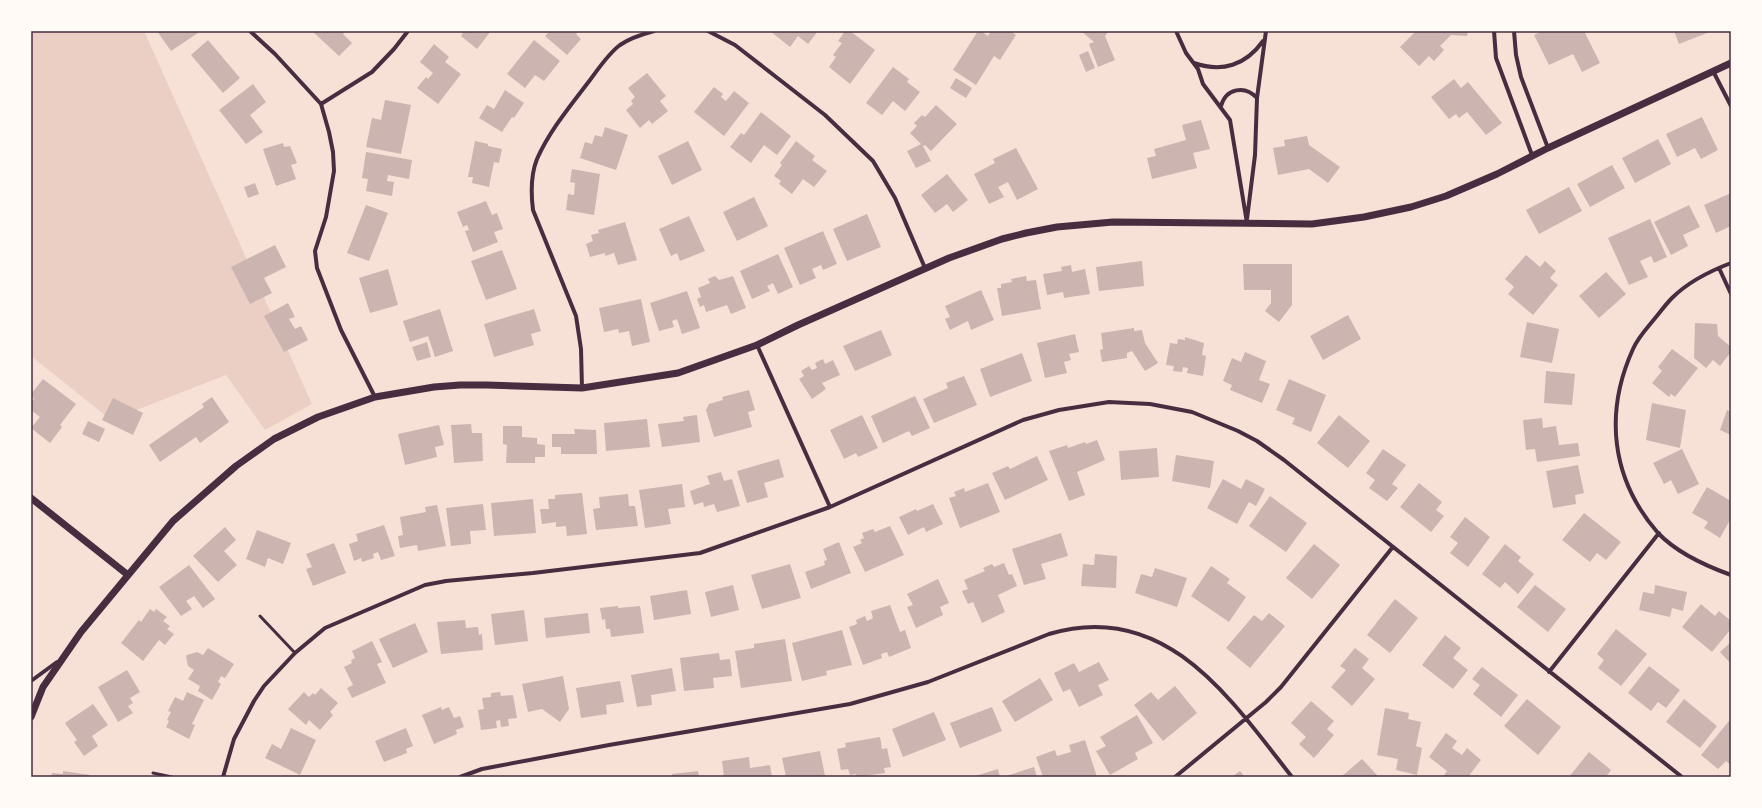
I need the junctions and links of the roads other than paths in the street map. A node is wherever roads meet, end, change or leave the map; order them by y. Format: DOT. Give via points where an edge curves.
graph roads {
  1 [pos="250,31"];
  2 [pos="408,31"];
  3 [pos="654,31"];
  4 [pos="708,31"];
  5 [pos="1176,31"];
  6 [pos="1266,31"];
  7 [pos="1494,31"];
  8 [pos="1514,31"];
  9 [pos="1264,40"];
  10 [pos="1194,63"];
  11 [pos="1731,63"];
  12 [pos="1713,71"];
  13 [pos="1257,98"];
  14 [pos="321,104"];
  15 [pos="1221,106"];
  16 [pos="1731,106"];
  17 [pos="1548,148"];
  18 [pos="1532,155"];
  19 [pos="1247,223"];
  20 [pos="1731,263"];
  21 [pos="925,268"];
  22 [pos="1719,268"];
  23 [pos="1731,294"];
  24 [pos="757,345"];
  25 [pos="582,388"];
  26 [pos="375,397"];
  27 [pos="31,498"];
  28 [pos="830,507"];
  29 [pos="1659,533"];
  30 [pos="1392,548"];
  31 [pos="128,575"];
  32 [pos="1731,575"];
  33 [pos="260,616"];
  34 [pos="295,653"];
  35 [pos="63,659"];
  36 [pos="1549,672"];
  37 [pos="31,681"];
  38 [pos="31,716"];
  39 [pos="1246,718"];
  40 [pos="154,773"];
  41 [pos="1680,776"];
  42 [pos="172,777"];
  43 [pos="222,777"];
  44 [pos="460,777"];
  45 [pos="1175,777"];
  46 [pos="1292,777"];
  1 -- 14 [label="street"];
  2 -- 14 [label="street" via="372,72"];
  3 -- 25 [label="street" via="620,45 608,57 551,133 537,160 533,177 533,210 576,316 581,349"];
  4 -- 21 [label="street" via="735,45 825,115 873,161 895,198"];
  5 -- 10 [label="street" via="1186,53"];
  6 -- 9 [label="street"];
  7 -- 18 [label="street" via="1496,58"];
  8 -- 17 [label="street" via="1521,77"];
  9 -- 10 [label="street" via="1249,57 1229,66 1211,68"];
  9 -- 13 [label="street"];
  10 -- 15 [label="street" via="1203,84"];
  11 -- 12 [label="street"];
  12 -- 16 [label="street"];
  12 -- 17 [label="street"];
  13 -- 15 [label="street" via="1248,91 1236,90 1226,96"];
  13 -- 19 [label="street" via="1255,155"];
  14 -- 26 [label="street" via="333,152 334,171 326,217 315,251 316,268 341,330"];
  15 -- 19 [label="street" via="1230,120"];
  17 -- 18 [label="street"];
  18 -- 19 [label="street" via="1497,174 1446,196 1411,207 1312,224"];
  19 -- 21 [label="street" via="1113,222 1057,227 1002,239"];
  20 -- 22 [label="street"];
  21 -- 24 [label="street"];
  22 -- 23 [label="street"];
  22 -- 29 [label="street" via="1672,298 1640,338 1633,348 1617,398 1616,436 1620,466 1639,506"];
  24 -- 25 [label="street" via="678,373"];
  24 -- 28 [label="street"];
  25 -- 26 [label="street" via="460,384"];
  26 -- 31 [label="street" via="318,416 274,439 236,466 173,521"];
  27 -- 31 [label="street"];
  28 -- 30 [label="street" via="1023,420 1059,410 1109,402 1130,402 1192,412 1257,441"];
  28 -- 34 [label="street" via="684,556 425,585 325,628"];
  29 -- 32 [label="street" via="1678,549"];
  29 -- 36 [label="street"];
  30 -- 36 [label="street"];
  30 -- 39 [label="street" via="1281,687"];
  31 -- 35 [label="street" via="81,632"];
  33 -- 34 [label="lane"];
  34 -- 43 [label="street" via="264,686 254,701 234,739"];
  35 -- 37 [label="street"];
  35 -- 38 [label="street" via="44,687"];
  36 -- 41 [label="street"];
  39 -- 44 [label="street" via="1197,666 1168,647 1130,630 1080,627 1065,629 1024,643 928,682 850,704 609,745 482,769"];
  39 -- 45 [label="street"];
  39 -- 46 [label="street"];
  40 -- 42 [label="lane"];
}
